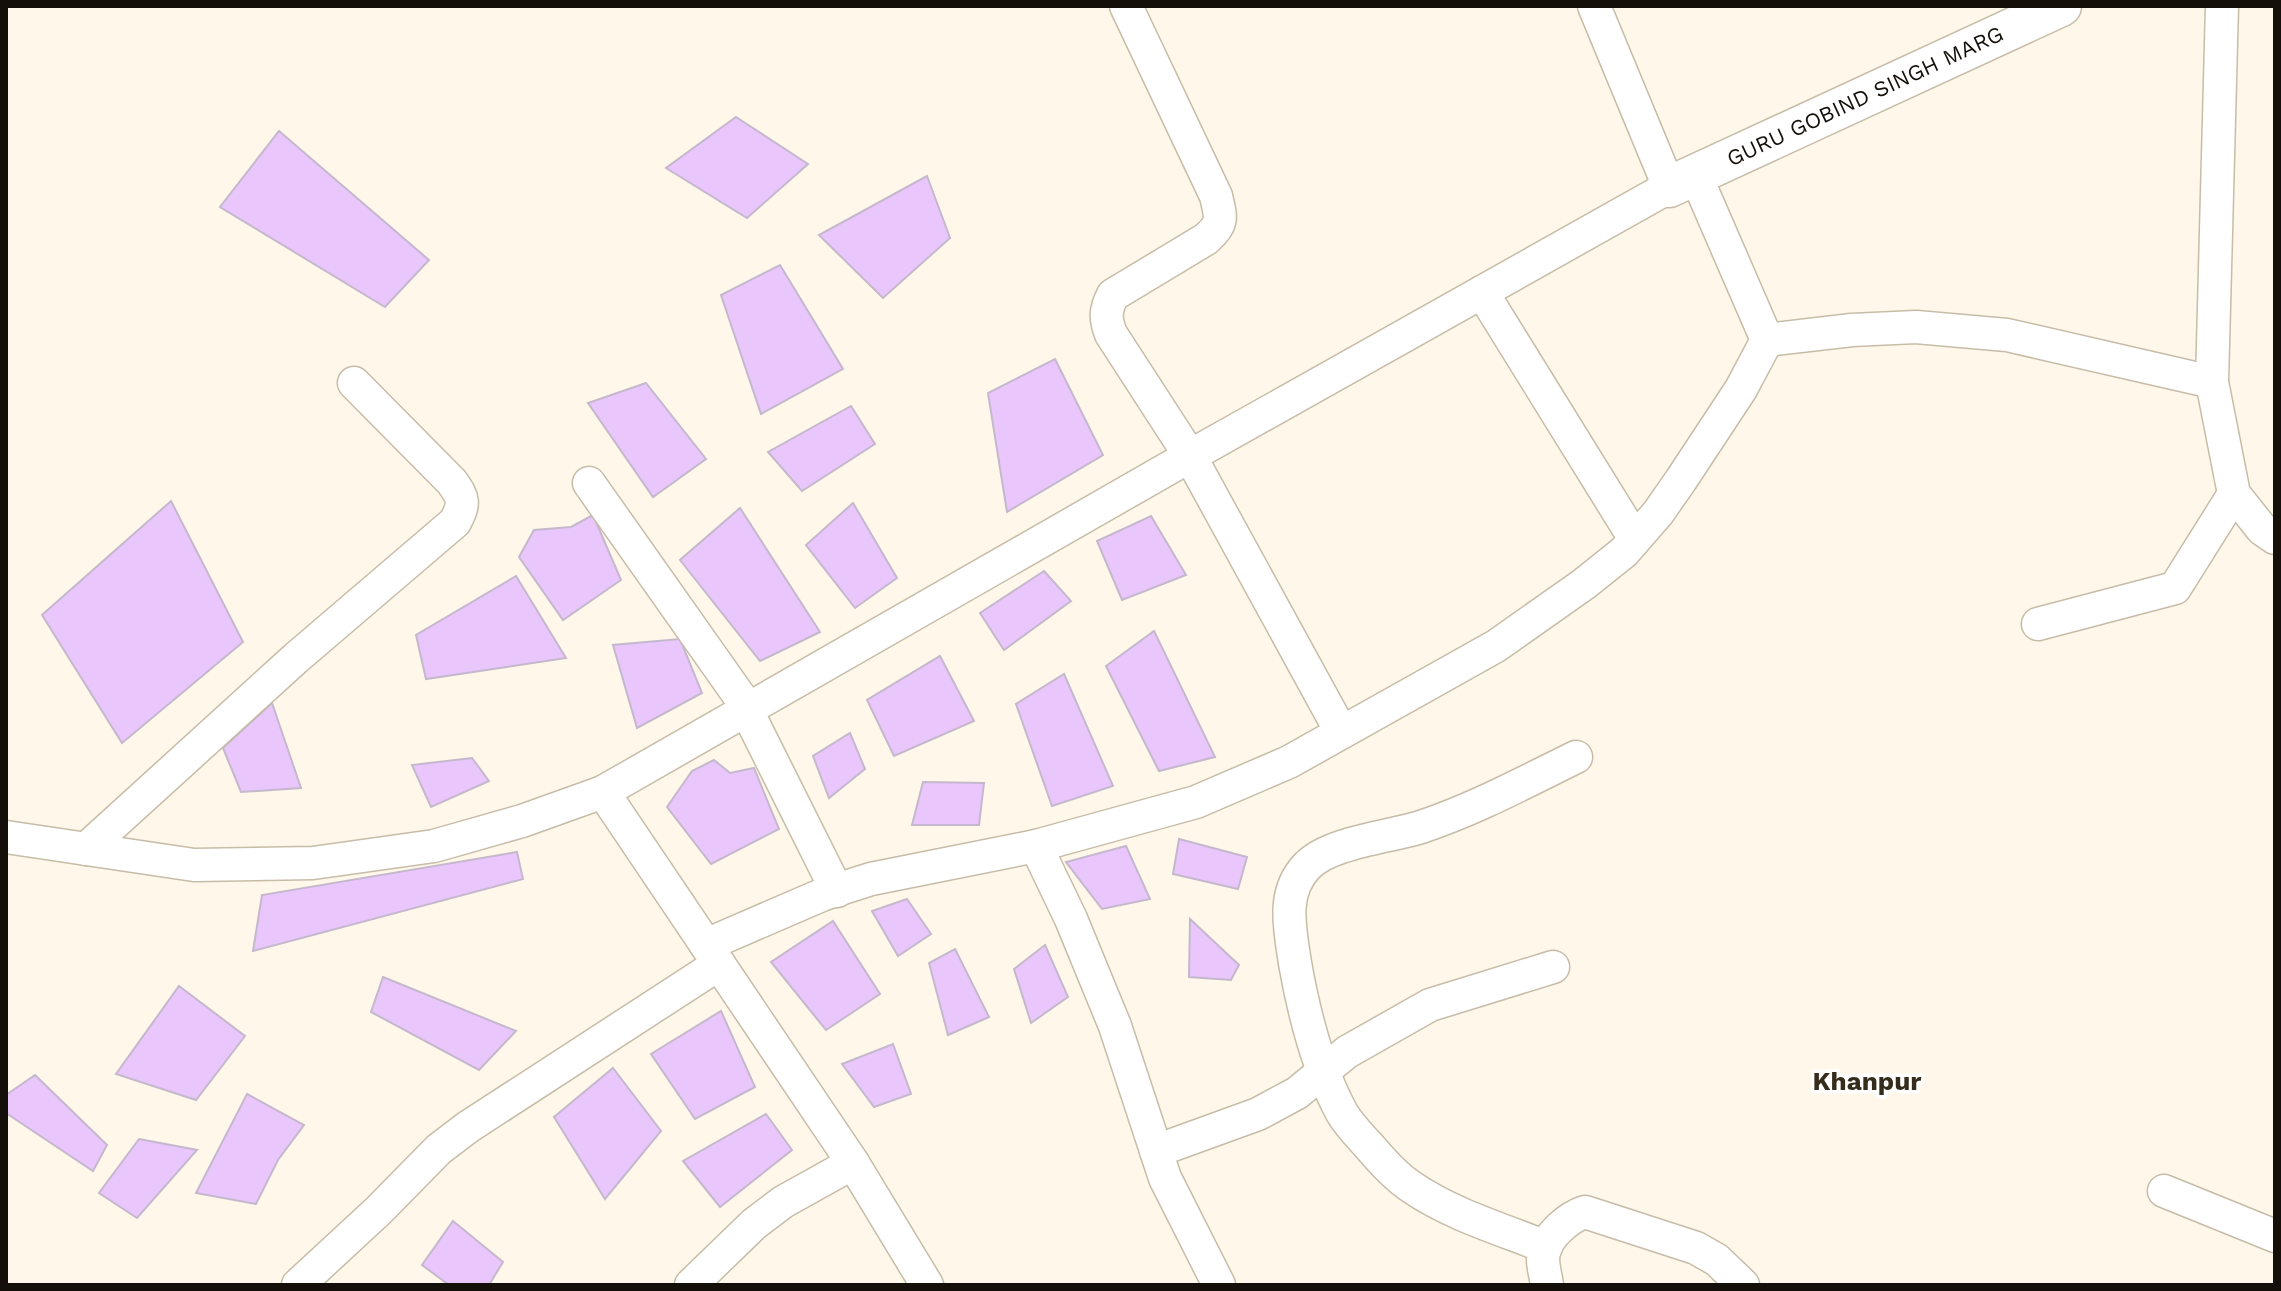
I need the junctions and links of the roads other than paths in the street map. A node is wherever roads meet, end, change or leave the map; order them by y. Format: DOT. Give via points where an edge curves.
graph roads {
  1 [pos="1126,6"];
  2 [pos="1594,6"];
  3 [pos="2061,6"];
  4 [pos="2222,6"];
  5 [pos="1682,180"];
  6 [pos="1482,292"];
  7 [pos="1767,340"];
  8 [pos="2212,382"];
  9 [pos="354,383"];
  10 [pos="1190,456"];
  11 [pos="589,483"];
  12 [pos="2234,494"];
  13 [pos="2275,538"];
  14 [pos="1635,539"];
  15 [pos="2038,624"];
  16 [pos="746,710"];
  17 [pos="1333,717"];
  18 [pos="1576,757"];
  19 [pos="603,792"];
  20 [pos="6,837"];
  21 [pos="1036,846"];
  22 [pos="86,849"];
  23 [pos="837,891"];
  24 [pos="713,954"];
  25 [pos="1553,967"];
  26 [pos="1323,1073"];
  27 [pos="1156,1151"];
  28 [pos="853,1163"];
  29 [pos="2164,1191"];
  30 [pos="2275,1236"];
  31 [pos="1546,1247"];
  32 [pos="298,1285"];
  33 [pos="691,1285"];
  34 [pos="927,1285"];
  35 [pos="1219,1285"];
  36 [pos="1547,1285"];
  37 [pos="1743,1285"];
  1 -- 10 [label="street" via="1216,196 1221,219 1206,239 1113,295 1105,319"];
  2 -- 5 [label="street"];
  3 -- 5 [label="street, GURU GOBIND SINGH MARG"];
  4 -- 8 [label="street"];
  5 -- 6 [label="street"];
  5 -- 7 [label="street"];
  6 -- 10 [label="street"];
  6 -- 14 [label="street"];
  7 -- 8 [label="street" via="1916,327 2007,335"];
  7 -- 14 [label="street" via="1681,480"];
  8 -- 12 [label="street"];
  9 -- 22 [label="street" via="452,482 462,497 455,522"];
  10 -- 16 [label="street"];
  10 -- 17 [label="street"];
  11 -- 16 [label="street"];
  12 -- 13 [label="street"];
  12 -- 15 [label="street" via="2175,588"];
  14 -- 21 [label="street" via="1584,584 1496,646 1289,762 1196,802"];
  16 -- 19 [label="street"];
  16 -- 23 [label="street"];
  18 -- 26 [label="street" via="1421,827 1338,848 1309,863 1289,896 1291,935 1301,999"];
  19 -- 22 [label="street" via="434,846 313,863 194,865"];
  19 -- 24 [label="street"];
  20 -- 22 [label="street"];
  21 -- 23 [label="street" via="871,879"];
  21 -- 27 [label="street" via="1115,1026"];
  23 -- 24 [label="street"];
  24 -- 28 [label="street"];
  24 -- 32 [label="street" via="439,1149"];
  25 -- 26 [label="street" via="1430,1005 1347,1052"];
  26 -- 27 [label="street" via="1258,1114"];
  26 -- 31 [label="street" via="1344,1116 1411,1187 1457,1212"];
  27 -- 35 [label="street"];
  28 -- 33 [label="street" via="783,1202"];
  28 -- 34 [label="street"];
  29 -- 30 [label="street"];
  31 -- 36 [label="street"];
  31 -- 37 [label="street" via="1570,1218 1585,1212 1696,1248"];
}
